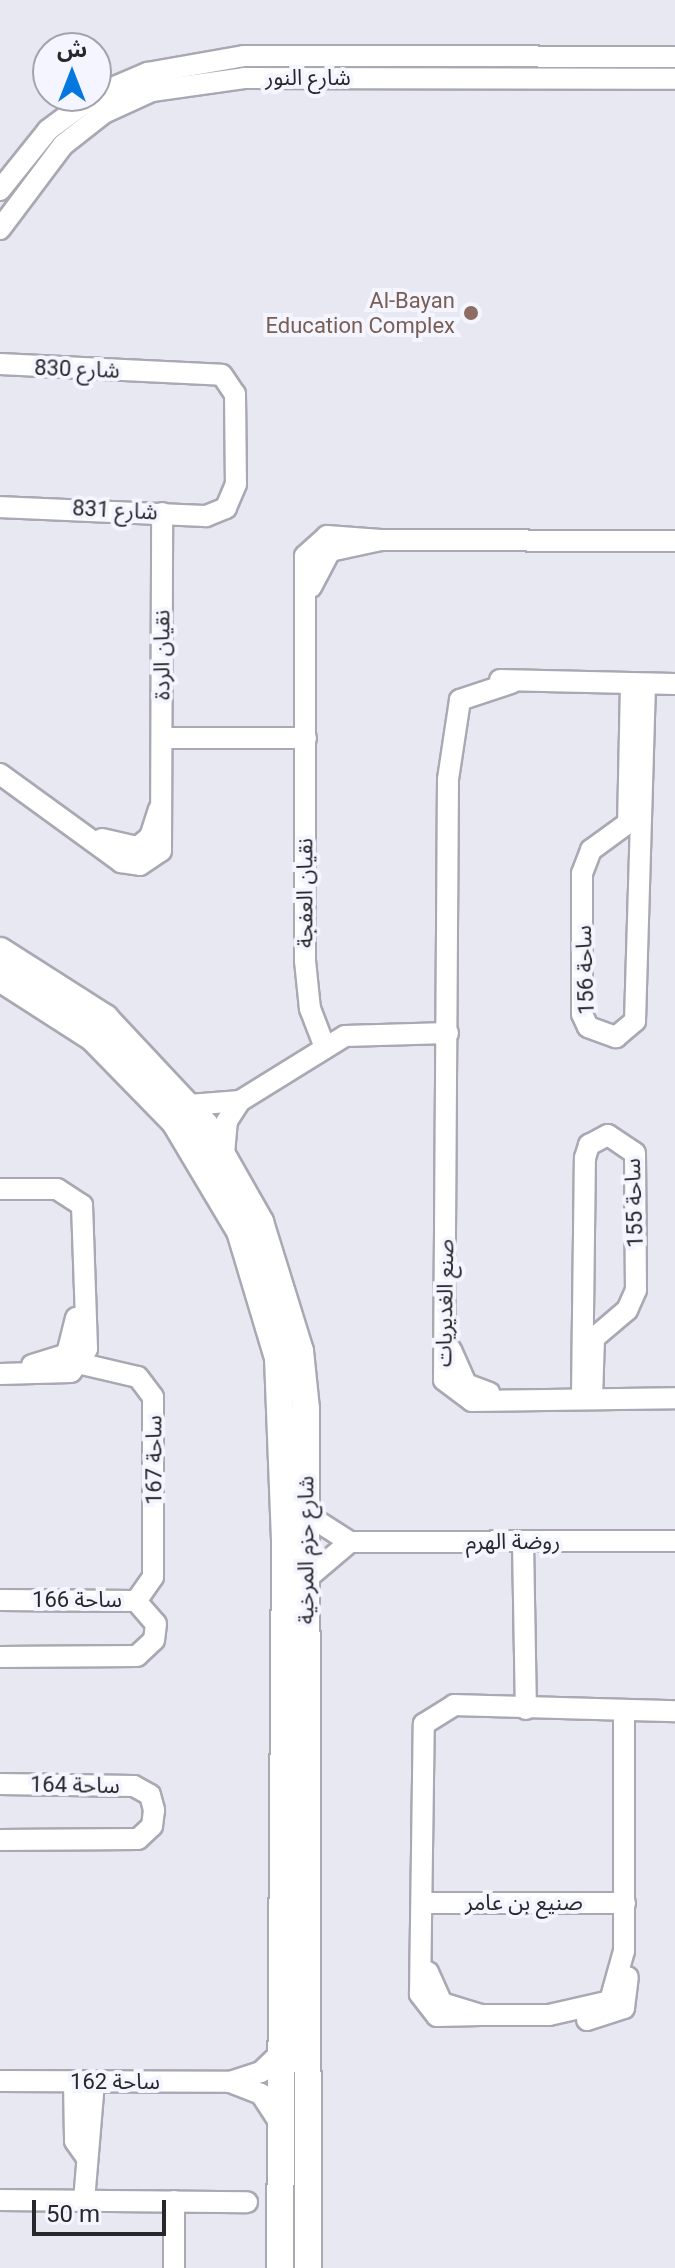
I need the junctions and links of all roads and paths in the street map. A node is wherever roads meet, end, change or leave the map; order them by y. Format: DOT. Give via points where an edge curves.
graph roads {
  1 [pos="675,57"];
  2 [pos="675,79"];
  3 [pos="112,88"];
  4 [pos="72,112"];
  5 [pos="0,190"];
  6 [pos="0,229"];
  7 [pos="0,364"];
  8 [pos="33,505"];
  9 [pos="0,507"];
  10 [pos="196,512"];
  11 [pos="162,513"];
  12 [pos="0,516"];
  13 [pos="675,541"];
  14 [pos="638,684"];
  15 [pos="675,684"];
  16 [pos="162,738"];
  17 [pos="306,738"];
  18 [pos="0,774"];
  19 [pos="605,842"];
  20 [pos="639,862"];
  21 [pos="0,951"];
  22 [pos="0,978"];
  23 [pos="448,1033"];
  24 [pos="324,1045"];
  25 [pos="240,1101"];
  26 [pos="189,1105"];
  27 [pos="224,1154"];
  28 [pos="0,1189"];
  29 [pos="0,1202"];
  30 [pos="580,1300"];
  31 [pos="612,1319"];
  32 [pos="0,1364"];
  33 [pos="82,1364"];
  34 [pos="0,1374"];
  35 [pos="587,1397"];
  36 [pos="675,1398"];
  37 [pos="306,1514"];
  38 [pos="675,1541"];
  39 [pos="350,1542"];
  40 [pos="523,1542"];
  41 [pos="305,1580"];
  42 [pos="0,1600"];
  43 [pos="136,1601"];
  44 [pos="0,1657"];
  45 [pos="526,1709"];
  46 [pos="675,1711"];
  47 [pos="624,1712"];
  48 [pos="0,1784"];
  49 [pos="0,1840"];
  50 [pos="424,1903"];
  51 [pos="625,1903"];
  52 [pos="281,2053"];
  53 [pos="0,2081"];
  54 [pos="84,2082"];
  55 [pos="230,2082"];
  56 [pos="280,2123"];
  57 [pos="0,2200"];
  58 [pos="84,2201"];
  59 [pos="174,2201"];
  60 [pos="247,2202"];
  61 [pos="174,2268"];
  62 [pos="280,2268"];
  63 [pos="308,2268"];
  1 -- 3 [label="street, شارع النور" via="244,56 147,73"];
  2 -- 6 [label="street, شارع النور" via="244,78 152,91 104,113 63,145"];
  4 -- 5 [label="street, شارع النور" via="48,130"];
  7 -- 10 [label="street, شارع 830" via="155,371 212,382 232,413 236,490 226,508"];
  8 -- 9 [label="street, شارع 831"];
  8 -- 11 [label="street, شارع 831"];
  8 -- 12 [label="street, شارع 831"];
  10 -- 11 [label="street, شارع 831"];
  11 -- 16 [label="street, نقيان الردة"];
  13 -- 17 [label="street, نقيان العفجة" via="381,540 322,556 306,614"];
  14 -- 15 [label="street, صنع الغديريات"];
  14 -- 19 [label="street, ساحة 156" via="628,823"];
  14 -- 20 [label="street, ساحة 156"];
  14 -- 23 [label="street, صنع الغديريات" via="511,683 460,700 448,779"];
  16 -- 17 [label="street"];
  16 -- 18 [label="street, نقيان الردة" via="163,797 155,828 138,847 123,849 84,832"];
  17 -- 24 [label="street, نقيان العفجة" via="306,987"];
  19 -- 20 [label="street"];
  19 -- 20 [label="street, ساحة 156" via="588,854 582,873 582,1014 600,1035 616,1037 635,1021"];
  21 -- 26 [label="street, شارع حزم المرخية" via="105,1018"];
  22 -- 52 [label="street, شارع حزم المرخية" via="93,1038 175,1122 214,1178 261,1288 282,1413"];
  23 -- 24 [label="street" via="367,1032"];
  23 -- 35 [label="street, صنع الغديريات" via="444,1380 461,1397"];
  24 -- 25 [label="street"];
  25 -- 26 [label="street"];
  25 -- 27 [label="street" via="227,1121"];
  26 -- 27 [label="street, شارع حزم المرخية"];
  27 -- 37 [label="street, شارع حزم المرخية" via="260,1222 300,1351"];
  28 -- 33 [label="street" via="57,1189 82,1205"];
  29 -- 32 [label="street" via="55,1200 73,1215 76,1331 67,1354 53,1363"];
  30 -- 31 [label="street"];
  30 -- 31 [label="street, ساحة 155" via="585,1158 598,1138 620,1137 637,1164 636,1290 627,1310"];
  30 -- 35 [label="street, ساحة 155"];
  31 -- 35 [label="street, ساحة 155" via="594,1338"];
  33 -- 34 [label="street, ساحة 167" via="61,1374"];
  33 -- 43 [label="street, ساحة 167" via="138,1377 153,1397 153,1577"];
  35 -- 36 [label="street, صنع الغديريات"];
  37 -- 39 [label="street"];
  37 -- 41 [label="street, شارع حزم المرخية"];
  38 -- 40 [label="street, روضة الهرم"];
  39 -- 40 [label="street, روضة الهرم"];
  39 -- 41 [label="street"];
  40 -- 45 [label="street"];
  41 -- 63 [label="street, شارع حزم المرخية"];
  42 -- 43 [label="street, ساحة 166"];
  43 -- 44 [label="street, ساحة 166" via="156,1624 154,1640 137,1656"];
  45 -- 47 [label="street"];
  45 -- 50 [label="street" via="445,1706 424,1724"];
  46 -- 47 [label="street"];
  47 -- 51 [label="street"];
  48 -- 49 [label="street, ساحة 164" via="134,1786 150,1795 154,1817 138,1839"];
  50 -- 51 [label="street, صنيع بن عامر"];
  50 -- 51 [label="street" via="423,1943 435,1996 481,2015 614,2016 627,1997"];
  52 -- 55 [label="street, ساحة 162" via="261,2072"];
  52 -- 56 [label="street, شارع حزم المرخية"];
  53 -- 54 [label="street, ساحة 162"];
  54 -- 55 [label="street, ساحة 162"];
  54 -- 58 [label="street"];
  55 -- 56 [label="street, ساحة 162" via="261,2094"];
  56 -- 62 [label="street, شارع حزم المرخية"];
  57 -- 58 [label="street"];
  58 -- 59 [label="street"];
  59 -- 60 [label="street"];
  59 -- 61 [label="street"];
}
